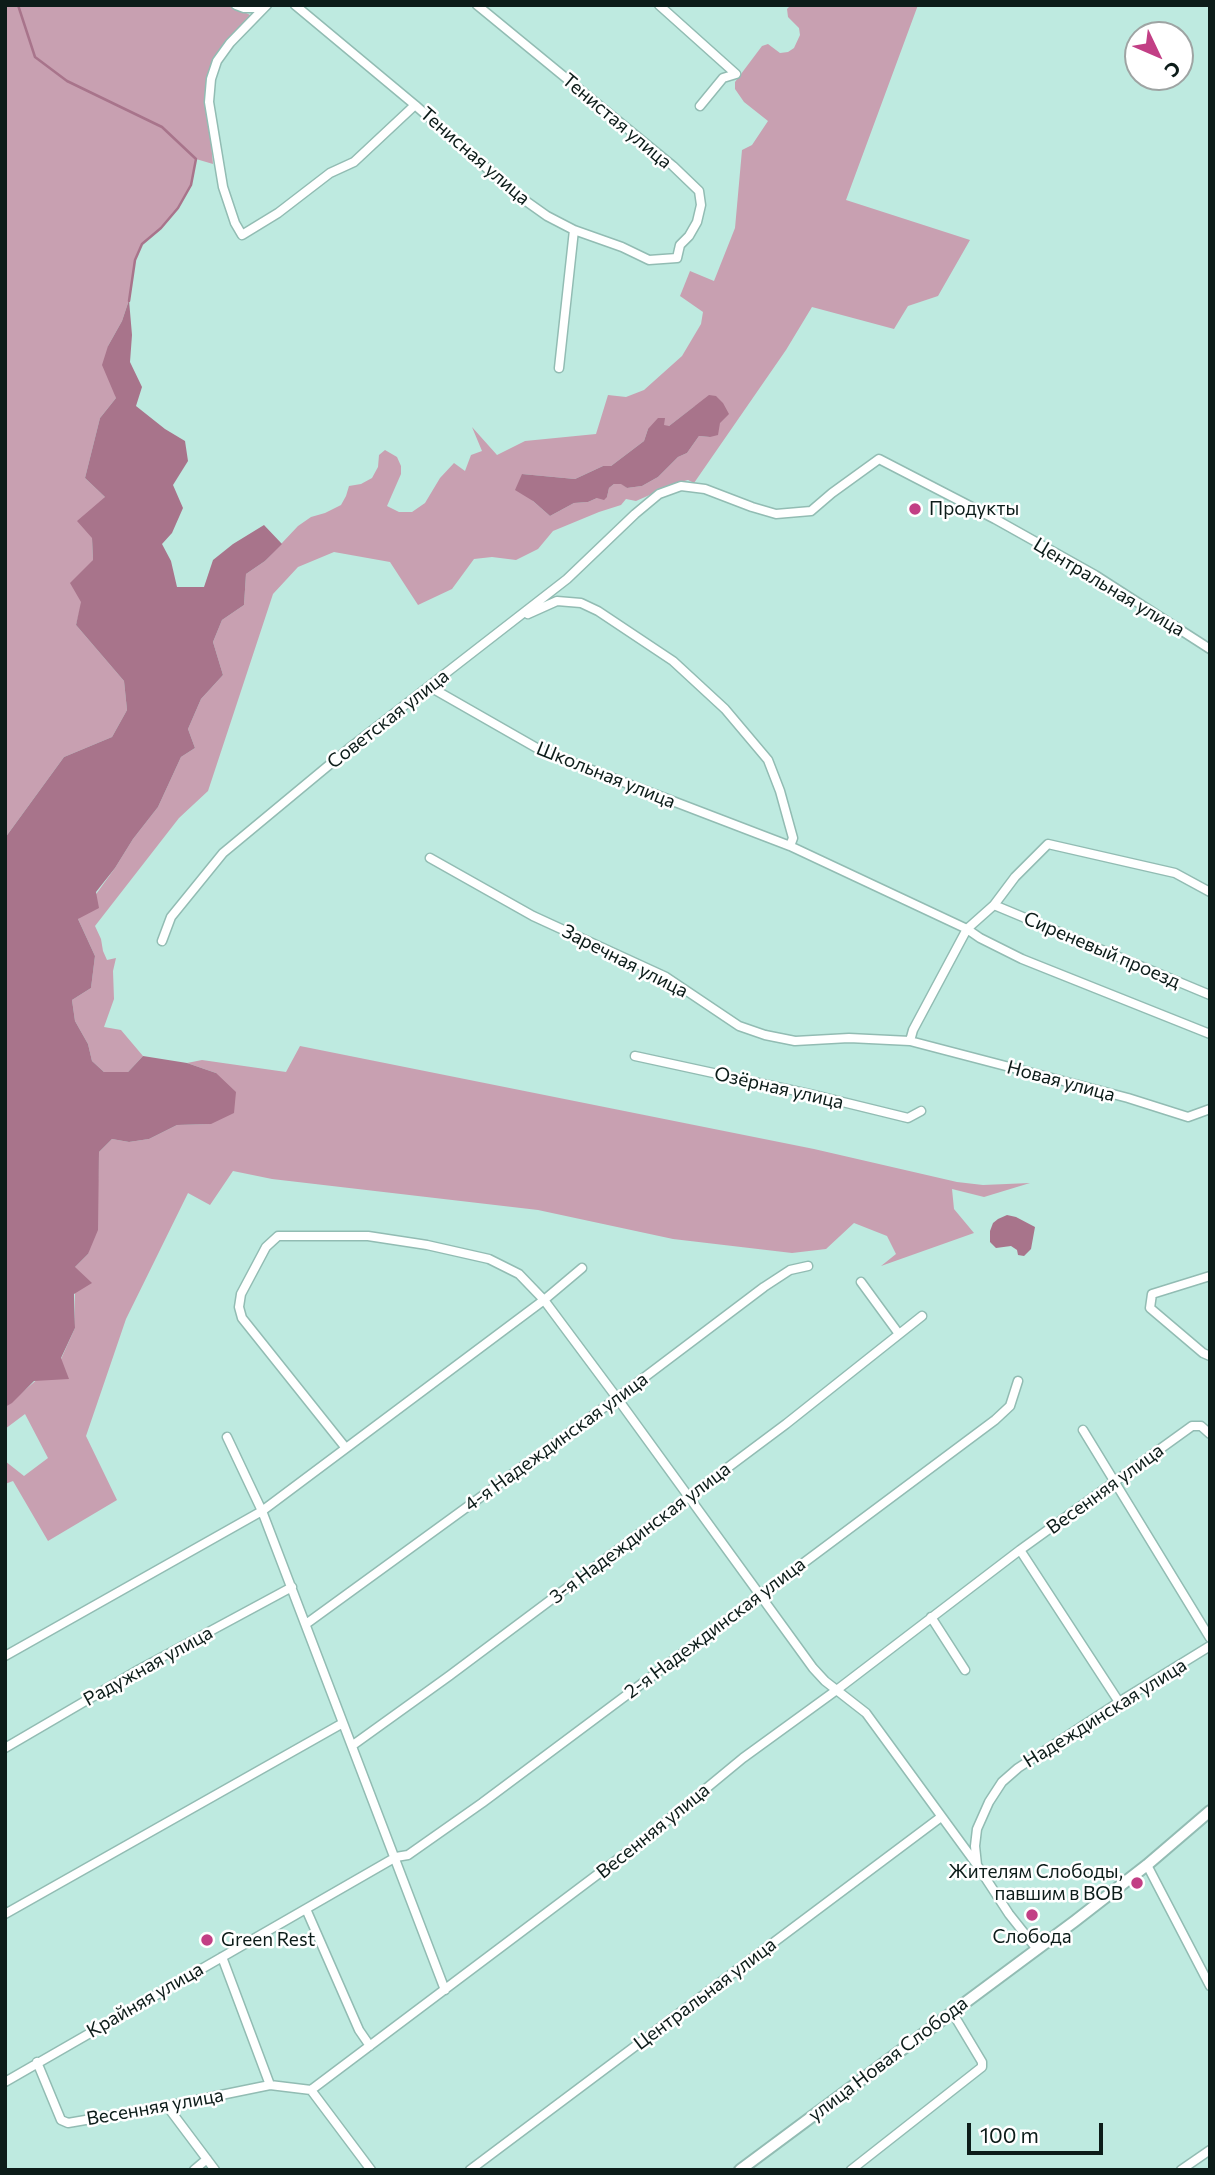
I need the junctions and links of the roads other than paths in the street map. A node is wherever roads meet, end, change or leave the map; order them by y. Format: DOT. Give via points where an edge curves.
graph roads {
  1 [pos="236,5"];
  2 [pos="261,5"];
  3 [pos="267,5"];
  4 [pos="295,5"];
  5 [pos="477,5"];
  6 [pos="659,5"];
  7 [pos="415,105"];
  8 [pos="700,106"];
  9 [pos="574,230"];
  10 [pos="677,258"];
  11 [pos="559,368"];
  12 [pos="635,514"];
  13 [pos="497,632"];
  14 [pos="1210,649"];
  15 [pos="430,687"];
  16 [pos="790,846"];
  17 [pos="430,858"];
  18 [pos="1210,892"];
  19 [pos="994,905"];
  20 [pos="967,929"];
  21 [pos="162,941"];
  22 [pos="1210,995"];
  23 [pos="1210,1034"];
  24 [pos="910,1041"];
  25 [pos="635,1056"];
  26 [pos="1210,1109"];
  27 [pos="921,1111"];
  28 [pos="808,1266"];
  29 [pos="582,1268"];
  30 [pos="1210,1276"];
  31 [pos="861,1282"];
  32 [pos="544,1300"];
  33 [pos="922,1316"];
  34 [pos="899,1334"];
  35 [pos="1210,1356"];
  36 [pos="1018,1381"];
  37 [pos="617,1398"];
  38 [pos="1083,1430"];
  39 [pos="1210,1434"];
  40 [pos="227,1437"];
  41 [pos="345,1447"];
  42 [pos="1115,1482"];
  43 [pos="688,1497"];
  44 [pos="262,1511"];
  45 [pos="1020,1550"];
  46 [pos="292,1587"];
  47 [pos="760,1594"];
  48 [pos="931,1617"];
  49 [pos="306,1624"];
  50 [pos="1210,1638"];
  51 [pos="1210,1646"];
  52 [pos="5,1656"];
  53 [pos="965,1670"];
  54 [pos="838,1689"];
  55 [pos="1119,1702"];
  56 [pos="343,1723"];
  57 [pos="353,1745"];
  58 [pos="5,1748"];
  59 [pos="1210,1811"];
  60 [pos="941,1818"];
  61 [pos="396,1857"];
  62 [pos="977,1865"];
  63 [pos="1147,1865"];
  64 [pos="306,1909"];
  65 [pos="5,1914"];
  66 [pos="1036,1948"];
  67 [pos="222,1957"];
  68 [pos="1210,1986"];
  69 [pos="445,1990"];
  70 [pos="951,2012"];
  71 [pos="370,2046"];
  72 [pos="37,2062"];
  73 [pos="5,2082"];
  74 [pos="270,2085"];
  75 [pos="311,2090"];
  76 [pos="167,2106"];
  77 [pos="1210,2150"];
  78 [pos="207,2160"];
  79 [pos="194,2170"];
  80 [pos="215,2170"];
  81 [pos="371,2170"];
  82 [pos="470,2170"];
  83 [pos="740,2170"];
  84 [pos="851,2170"];
  85 [pos="1181,2170"];
  1 -- 2 [label="street"];
  3 -- 7 [label="street" via="230,43 211,79 209,102 223,187 242,235 330,173 354,162"];
  4 -- 7 [label="street, Тенисная улица"];
  5 -- 10 [label="street, Тенистая улица" via="699,191 697,222 680,245"];
  6 -- 8 [label="street" via="736,74 723,78"];
  7 -- 9 [label="street, Тенисная улица" via="516,194"];
  9 -- 10 [label="street, Тенисная улица" via="649,260"];
  9 -- 11 [label="street"];
  12 -- 13 [label="street, Советская улица" via="567,579"];
  12 -- 14 [label="street, Центральная улица" via="659,494 681,486 705,489 776,514 811,511 879,459 1095,575"];
  13 -- 15 [label="street, Советская улица"];
  13 -- 16 [label="street" via="557,601 581,603 673,661 725,709 768,760 793,838"];
  15 -- 16 [label="street, Школьная улица" via="541,751"];
  15 -- 21 [label="street, Советская улица" via="223,853 171,917"];
  16 -- 20 [label="street, Школьная улица"];
  17 -- 24 [label="street, Заречная улица" via="533,916 666,977 739,1026 795,1041"];
  18 -- 19 [label="street" via="1175,873 1048,844"];
  19 -- 20 [label="street"];
  19 -- 22 [label="street, Сиреневый проезд"];
  20 -- 23 [label="street, Школьная улица" via="1022,959"];
  20 -- 24 [label="street"];
  24 -- 26 [label="street, Новая улица" via="1188,1117"];
  25 -- 27 [label="street, Озёрная улица" via="908,1118"];
  28 -- 37 [label="street, 4-я Надеждинская улица" via="790,1270 764,1287"];
  29 -- 32 [label="street"];
  30 -- 35 [label="street" via="1152,1294 1150,1308"];
  31 -- 34 [label="street"];
  32 -- 37 [label="street"];
  32 -- 41 [label="street"];
  32 -- 41 [label="street" via="519,1274 489,1259 368,1236 278,1237 266,1247 241,1294 242,1318"];
  33 -- 34 [label="street, 3-я Надеждинская улица"];
  34 -- 43 [label="street, 3-я Надеждинская улица"];
  36 -- 47 [label="street, 2-я Надеждинская улица" via="1010,1406 995,1420"];
  37 -- 43 [label="street"];
  37 -- 49 [label="street, 4-я Надеждинская улица"];
  38 -- 42 [label="street"];
  39 -- 42 [label="street, Весенняя улица" via="1201,1426 1192,1426"];
  40 -- 44 [label="street"];
  41 -- 44 [label="street"];
  42 -- 45 [label="street, Весенняя улица"];
  42 -- 50 [label="street"];
  43 -- 47 [label="street"];
  43 -- 57 [label="street, 3-я Надеждинская улица"];
  44 -- 46 [label="street"];
  44 -- 52 [label="street"];
  45 -- 48 [label="street, Весенняя улица"];
  45 -- 55 [label="street"];
  46 -- 49 [label="street"];
  46 -- 58 [label="street, Радужная улица"];
  47 -- 54 [label="street" via="813,1668"];
  47 -- 61 [label="street, 2-я Надеждинская улица" via="471,1811 408,1855"];
  48 -- 53 [label="street"];
  48 -- 54 [label="street, Весенняя улица"];
  49 -- 56 [label="street"];
  51 -- 55 [label="street, Надеждинская улица"];
  54 -- 60 [label="street" via="866,1713"];
  54 -- 69 [label="street, Весенняя улица"];
  55 -- 62 [label="street, Надеждинская улица" via="1002,1782 977,1829"];
  56 -- 57 [label="street"];
  56 -- 65 [label="street"];
  57 -- 61 [label="street"];
  59 -- 63 [label="street"];
  60 -- 62 [label="street"];
  60 -- 82 [label="street, Центральная улица"];
  61 -- 64 [label="street, Крайняя улица"];
  61 -- 69 [label="street"];
  62 -- 66 [label="street"];
  63 -- 66 [label="street, улица Новая Слобода"];
  63 -- 68 [label="street"];
  64 -- 67 [label="street, Крайняя улица"];
  64 -- 71 [label="street"];
  66 -- 70 [label="street, улица Новая Слобода"];
  67 -- 72 [label="street, Крайняя улица"];
  67 -- 74 [label="street"];
  69 -- 71 [label="street, Весенняя улица"];
  70 -- 83 [label="street, улица Новая Слобода"];
  70 -- 84 [label="street" via="982,2067"];
  71 -- 75 [label="street, Весенняя улица"];
  72 -- 73 [label="street, Крайняя улица"];
  72 -- 76 [label="street, Весенняя улица" via="61,2120 68,2123"];
  74 -- 75 [label="street, Весенняя улица"];
  74 -- 76 [label="street, Весенняя улица"];
  75 -- 81 [label="street"];
  76 -- 78 [label="street"];
  77 -- 85 [label="street"];
  78 -- 79 [label="street"];
  78 -- 80 [label="street"];
}
